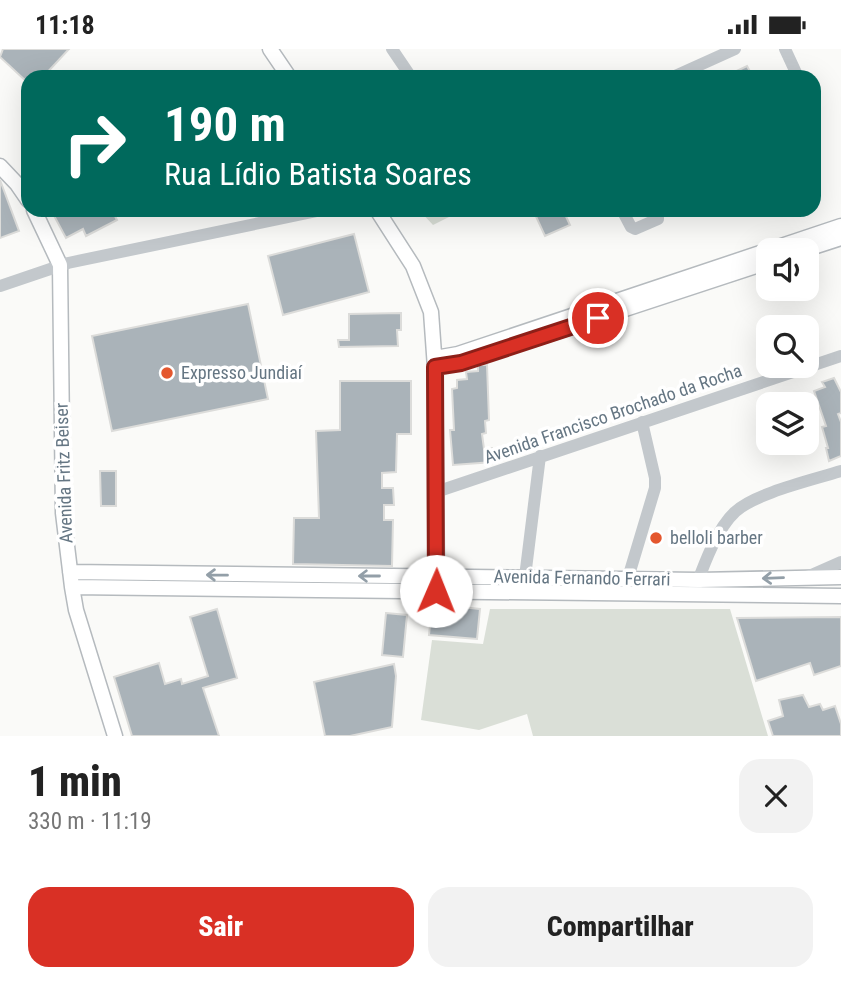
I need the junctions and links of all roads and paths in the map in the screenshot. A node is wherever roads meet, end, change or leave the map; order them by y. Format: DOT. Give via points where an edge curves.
graph roads {
  1 [pos="270,49"];
  2 [pos="392,49"];
  3 [pos="736,49"];
  4 [pos="785,49"];
  5 [pos="284,70"];
  6 [pos="406,70"];
  7 [pos="689,70"];
  8 [pos="795,70"];
  9 [pos="0,166"];
  10 [pos="21,192"];
  11 [pos="37,217"];
  12 [pos="289,217"];
  13 [pos="381,217"];
  14 [pos="626,217"];
  15 [pos="657,217"];
  16 [pos="841,226"];
  17 [pos="819,238"];
  18 [pos="841,238"];
  19 [pos="819,243"];
  20 [pos="756,258"];
  21 [pos="756,264"];
  22 [pos="60,265"];
  23 [pos="726,270"];
  24 [pos="0,286"];
  25 [pos="841,356"];
  26 [pos="435,363"];
  27 [pos="642,422"];
  28 [pos="540,456"];
  29 [pos="841,471"];
  30 [pos="436,492"];
  31 [pos="841,562"];
  32 [pos="525,577"];
  33 [pos="807,577"];
  34 [pos="841,577"];
  35 [pos="628,578"];
  36 [pos="71,580"];
  37 [pos="437,584"];
  38 [pos="696,587"];
  39 [pos="841,596"];
  40 [pos="115,736"];
  1 -- 5 [label="main road"];
  2 -- 6 [label="street"];
  3 -- 7 [label="street"];
  4 -- 8 [label="street"];
  9 -- 10 [label="main road"];
  11 -- 22 [label="main road, Avenida Fritz Beiser"];
  12 -- 22 [label="street"];
  13 -- 26 [label="main road" via="420,279 431,312"];
  14 -- 15 [label="street" via="635,229"];
  16 -- 17 [label="main road"];
  18 -- 19 [label="main road"];
  20 -- 23 [label="main road"];
  21 -- 23 [label="main road"];
  22 -- 24 [label="street"];
  22 -- 36 [label="main road, Avenida Fritz Beiser" via="63,513"];
  23 -- 26 [label="main road" via="496,347 461,363"];
  25 -- 27 [label="street, Avenida Francisco Brochado da Rocha"];
  26 -- 30 [label="main road"];
  27 -- 28 [label="street, Avenida Francisco Brochado da Rocha"];
  27 -- 35 [label="street" via="655,488"];
  28 -- 30 [label="street, Avenida Francisco Brochado da Rocha"];
  28 -- 32 [label="street"];
  29 -- 38 [label="street" via="754,500 735,512"];
  30 -- 37 [label="main road"];
  31 -- 33 [label="street"];
  32 -- 35 [label="main road, Avenida Fernando Ferrari"];
  32 -- 37 [label="main road, Avenida Fernando Ferrari"];
  33 -- 34 [label="main road, Avenida Fernando Ferrari"];
  33 -- 38 [label="main road, Avenida Fernando Ferrari, one-way"];
  35 -- 38 [label="main road, Avenida Fernando Ferrari"];
  36 -- 37 [label="main road, Avenida Fernando Ferrari"];
  36 -- 40 [label="main road, Avenida Fritz Beiser"];
  37 -- 38 [label="main road, Avenida Fernando Ferrari"];
  38 -- 39 [label="main road, Avenida Fernando Ferrari"];
}
